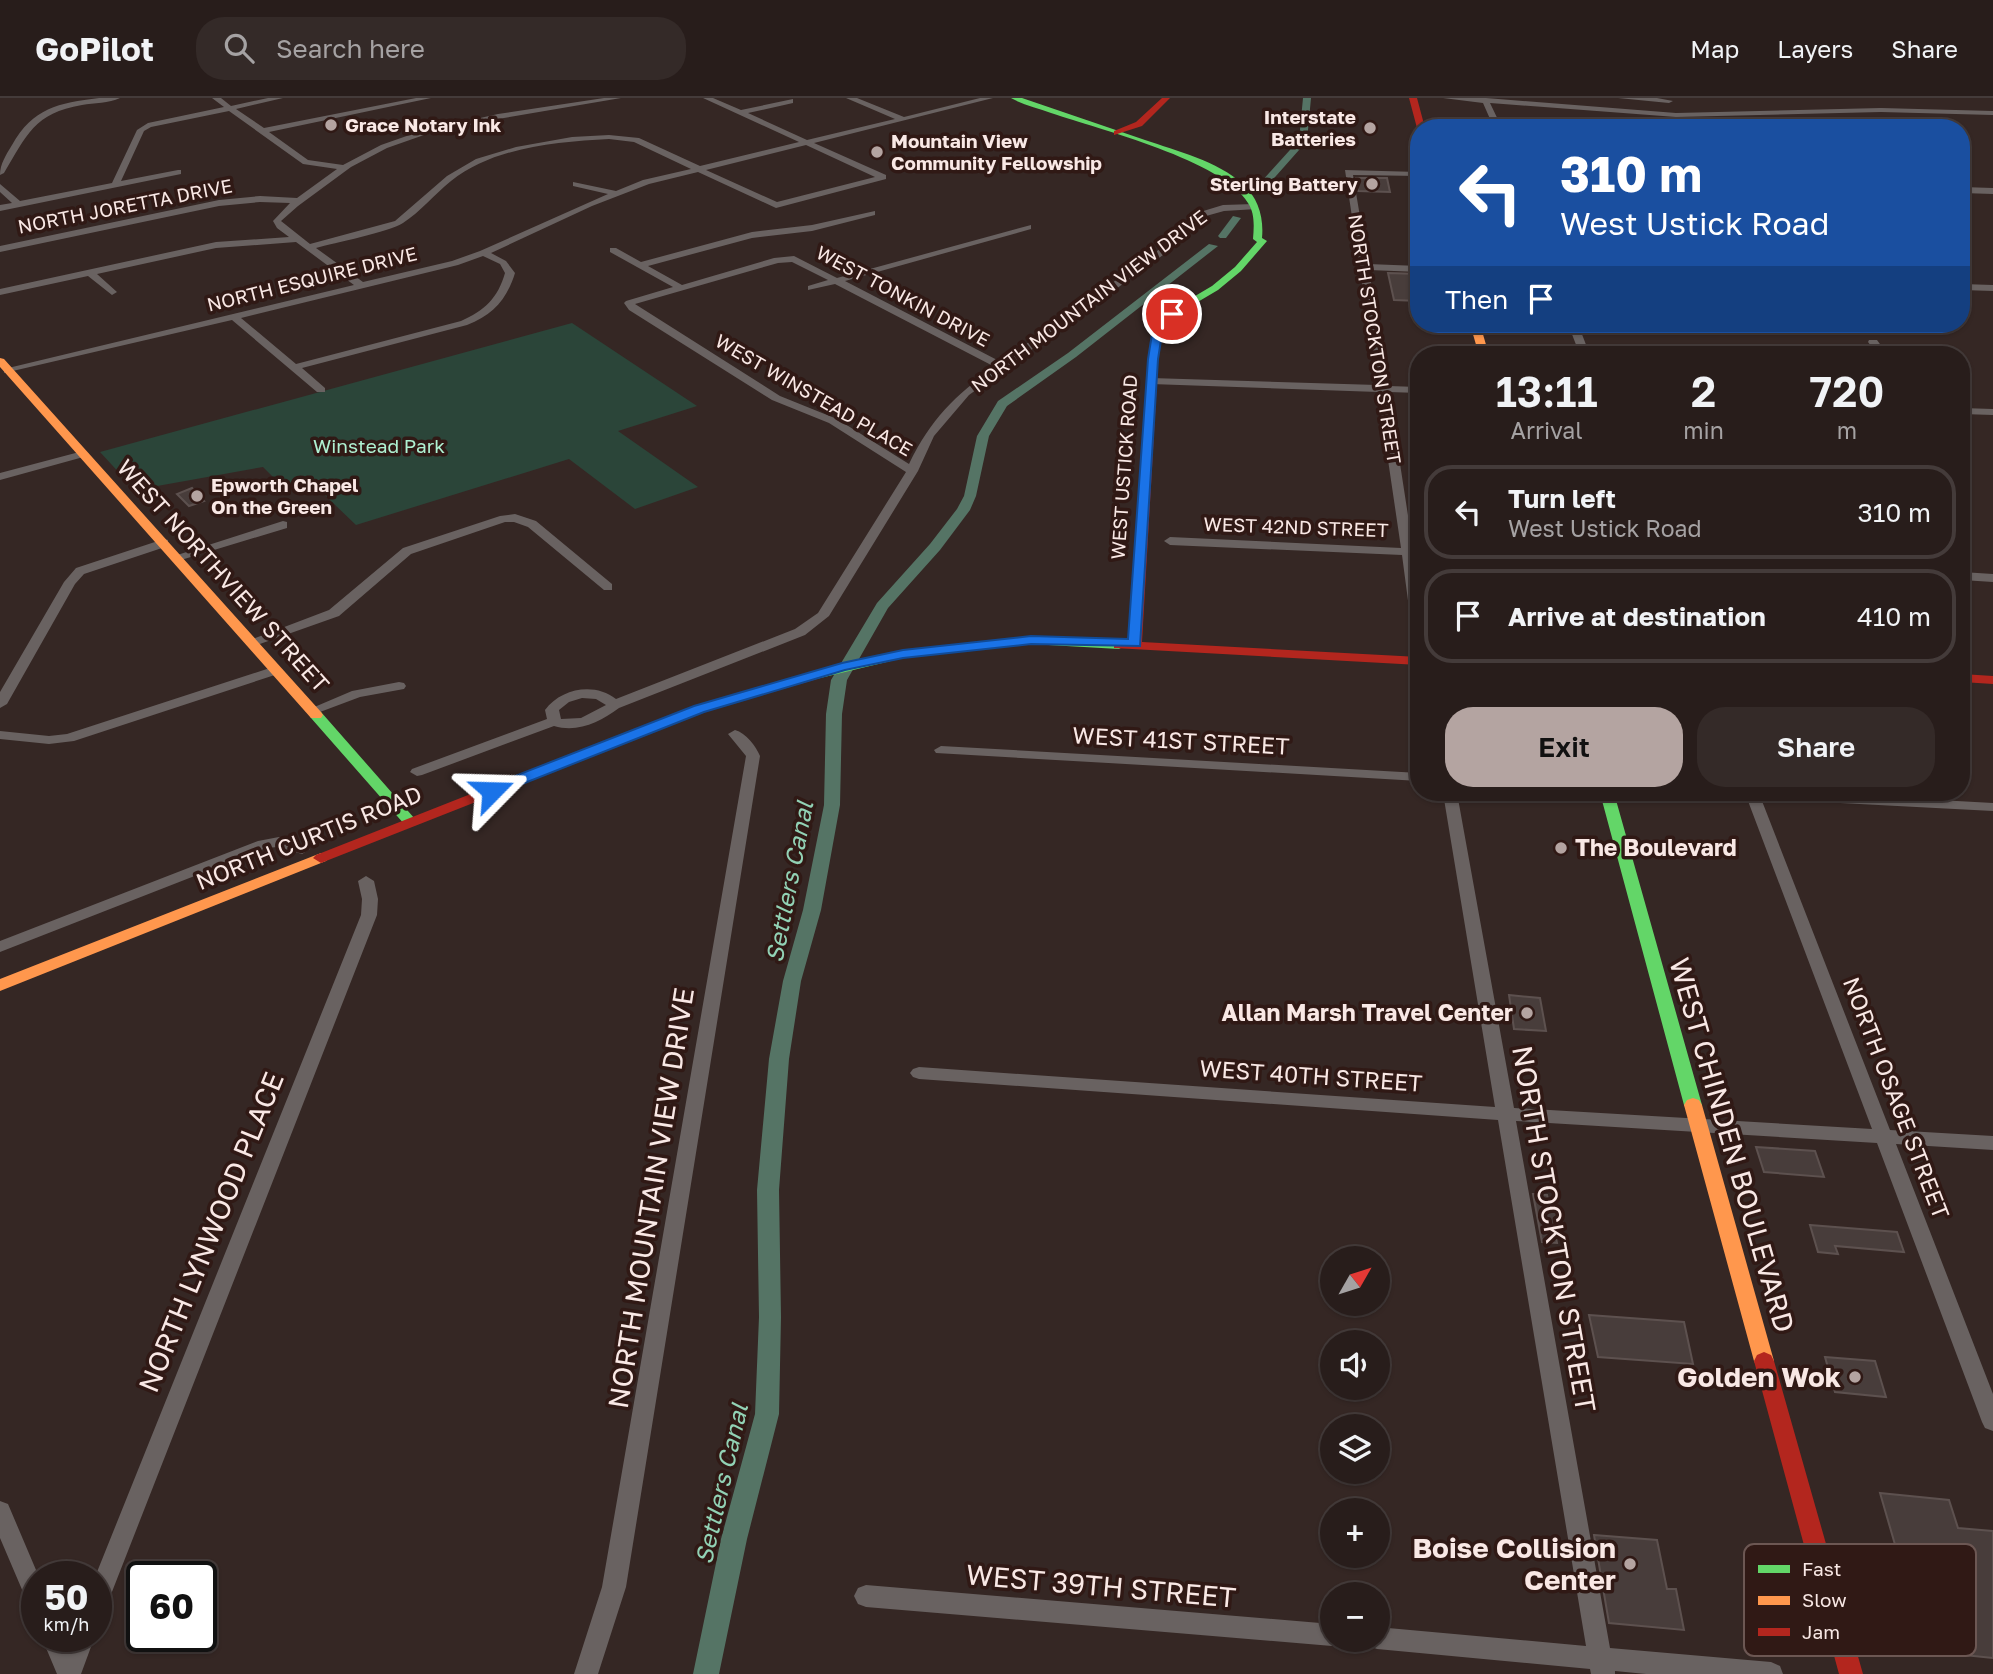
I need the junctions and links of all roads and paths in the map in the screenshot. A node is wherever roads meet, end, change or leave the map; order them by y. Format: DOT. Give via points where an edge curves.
graph roads {
  1 [pos="116,98"];
  2 [pos="216,98"];
  3 [pos="279,98"];
  4 [pos="427,98"];
  5 [pos="617,98"];
  6 [pos="707,98"];
  7 [pos="850,98"];
  8 [pos="989,98"];
  9 [pos="1015,98"];
  10 [pos="1166,98"];
  11 [pos="1413,98"];
  12 [pos="1447,98"];
  13 [pos="1622,98"];
  14 [pos="1876,98"];
  15 [pos="1485,100"];
  16 [pos="790,102"];
  17 [pos="1669,102"];
  18 [pos="230,108"];
  19 [pos="1888,110"];
  20 [pos="740,113"];
  21 [pos="1993,113"];
  22 [pos="903,119"];
  23 [pos="1419,119"];
  24 [pos="1494,119"];
  25 [pos="263,131"];
  26 [pos="1118,134"];
  27 [pos="807,142"];
  28 [pos="17,146"];
  29 [pos="0,147"];
  30 [pos="340,167"];
  31 [pos="697,168"];
  32 [pos="178,172"];
  33 [pos="0,173"];
  34 [pos="1410,174"];
  35 [pos="115,184"];
  36 [pos="576,184"];
  37 [pos="0,187"];
  38 [pos="1970,190"];
  39 [pos="1993,191"];
  40 [pos="615,193"];
  41 [pos="299,201"];
  42 [pos="18,204"];
  43 [pos="1254,206"];
  44 [pos="0,208"];
  45 [pos="872,213"];
  46 [pos="1028,227"];
  47 [pos="298,239"];
  48 [pos="309,247"];
  49 [pos="0,249"];
  50 [pos="613,250"];
  51 [pos="483,253"];
  52 [pos="640,265"];
  53 [pos="1365,267"];
  54 [pos="1410,269"];
  55 [pos="90,272"];
  56 [pos="836,281"];
  57 [pos="360,285"];
  58 [pos="680,287"];
  59 [pos="1970,287"];
  60 [pos="811,288"];
  61 [pos="1993,288"];
  62 [pos="0,292"];
  63 [pos="112,292"];
  64 [pos="233,316"];
  65 [pos="1873,342"];
  66 [pos="1876,346"];
  67 [pos="4,366"];
  68 [pos="1001,366"];
  69 [pos="295,368"];
  70 [pos="1151,381"];
  71 [pos="1384,389"];
  72 [pos="321,390"];
  73 [pos="1410,390"];
  74 [pos="1970,411"];
  75 [pos="1993,412"];
  76 [pos="83,454"];
  77 [pos="912,471"];
  78 [pos="0,477"];
  79 [pos="284,526"];
  80 [pos="1410,534"];
  81 [pos="1170,541"];
  82 [pos="164,543"];
  83 [pos="1410,551"];
  84 [pos="177,557"];
  85 [pos="1970,577"];
  86 [pos="1993,578"];
  87 [pos="608,587"];
  88 [pos="800,632"];
  89 [pos="1135,637"];
  90 [pos="252,642"];
  91 [pos="1410,645"];
  92 [pos="1410,661"];
  93 [pos="276,670"];
  94 [pos="1970,679"];
  95 [pos="1993,680"];
  96 [pos="723,685"];
  97 [pos="399,686"];
  98 [pos="0,704"];
  99 [pos="614,705"];
  100 [pos="312,711"];
  101 [pos="554,721"];
  102 [pos="735,734"];
  103 [pos="0,736"];
  104 [pos="941,750"];
  105 [pos="417,772"];
  106 [pos="1410,776"];
  107 [pos="1451,801"];
  108 [pos="1609,801"];
  109 [pos="1755,801"];
  110 [pos="1893,801"];
  111 [pos="1993,807"];
  112 [pos="405,816"];
  113 [pos="302,849"];
  114 [pos="366,881"];
  115 [pos="0,947"];
  116 [pos="0,969"];
  117 [pos="0,985"];
  118 [pos="919,1073"];
  119 [pos="1505,1114"];
  120 [pos="1699,1125"];
  121 [pos="1884,1136"];
  122 [pos="1993,1143"];
  123 [pos="1993,1422"];
  124 [pos="0,1511"];
  125 [pos="1815,1544"];
  126 [pos="21,1561"];
  127 [pos="112,1562"];
  128 [pos="866,1596"];
  129 [pos="1320,1634"];
  130 [pos="1390,1641"];
  131 [pos="59,1652"];
  132 [pos="77,1652"];
  133 [pos="1846,1656"];
  134 [pos="1602,1665"];
  135 [pos="68,1674"];
  136 [pos="586,1674"];
  137 [pos="1771,1674"];
  138 [pos="1851,1674"];
  1 -- 28 [label="street" via="51,111 31,124"];
  2 -- 18 [label="street"];
  3 -- 18 [label="street"];
  4 -- 25 [label="street"];
  5 -- 30 [label="street" via="449,125 379,148"];
  6 -- 20 [label="street"];
  7 -- 22 [label="street"];
  8 -- 22 [label="street, NORTH ESQUIRE DRIVE"];
  9 -- 26 [label="main road"];
  10 -- 26 [label="main road" via="1139,124"];
  11 -- 23 [label="main road"];
  12 -- 15 [label="street"];
  13 -- 17 [label="street"];
  14 -- 19 [label="street"];
  15 -- 19 [label="street" via="1676,115"];
  15 -- 24 [label="street"];
  16 -- 20 [label="street"];
  18 -- 25 [label="street"];
  18 -- 35 [label="street" via="144,127"];
  19 -- 21 [label="street"];
  20 -- 27 [label="street"];
  22 -- 27 [label="street, NORTH ESQUIRE DRIVE"];
  25 -- 30 [label="street" via="306,162"];
  26 -- 43 [label="main road" via="1224,175 1241,187"];
  27 -- 31 [label="street, NORTH ESQUIRE DRIVE"];
  27 -- 31 [label="street" via="883,177 776,205"];
  28 -- 29 [label="street"];
  28 -- 33 [label="street"];
  30 -- 41 [label="street"];
  31 -- 40 [label="street, NORTH ESQUIRE DRIVE"];
  31 -- 48 [label="street" via="623,138 535,145 467,167 398,223"];
  32 -- 35 [label="street"];
  34 -- 53 [label="street, NORTH STOCKTON STREET" via="1348,172"];
  35 -- 42 [label="street"];
  36 -- 40 [label="street, NORTH ESQUIRE DRIVE"];
  37 -- 42 [label="street"];
  38 -- 39 [label="street"];
  40 -- 51 [label="street, NORTH ESQUIRE DRIVE"];
  41 -- 47 [label="street" via="277,221"];
  41 -- 49 [label="street, NORTH JORETTA DRIVE" via="219,203"];
  42 -- 44 [label="street"];
  43 -- 68 [label="street, NORTH MOUNTAIN VIEW DRIVE" via="1203,214 1167,248"];
  43 -- 70 [label="main road, WEST USTICK ROAD" via="1260,229 1257,239 1179,300 1184,303 1157,334"];
  45 -- 52 [label="street" via="812,228 752,235"];
  46 -- 56 [label="street"];
  47 -- 48 [label="street"];
  47 -- 55 [label="street" via="216,245"];
  48 -- 57 [label="street"];
  50 -- 52 [label="street"];
  51 -- 57 [label="street, NORTH ESQUIRE DRIVE"];
  51 -- 69 [label="street" via="498,259 510,273 495,306 486,314"];
  52 -- 58 [label="street"];
  53 -- 54 [label="street"];
  53 -- 71 [label="street, NORTH STOCKTON STREET"];
  55 -- 62 [label="street"];
  55 -- 63 [label="street"];
  56 -- 58 [label="street, WEST TONKIN DRIVE" via="789,258"];
  56 -- 60 [label="street"];
  56 -- 68 [label="street, WEST TONKIN DRIVE"];
  57 -- 64 [label="street, NORTH ESQUIRE DRIVE"];
  58 -- 77 [label="street, WEST WINSTEAD PLACE" via="629,303 776,398 833,421"];
  59 -- 61 [label="street"];
  64 -- 67 [label="street, NORTH ESQUIRE DRIVE"];
  64 -- 69 [label="street"];
  65 -- 66 [label="street"];
  67 -- 76 [label="main road, WEST NORTHVIEW STREET"];
  68 -- 77 [label="street, NORTH MOUNTAIN VIEW DRIVE" via="949,409 929,435"];
  69 -- 72 [label="street"];
  70 -- 71 [label="street"];
  70 -- 89 [label="main road, WEST USTICK ROAD"];
  71 -- 73 [label="street"];
  71 -- 80 [label="street, NORTH STOCKTON STREET"];
  74 -- 75 [label="street"];
  76 -- 78 [label="street"];
  76 -- 82 [label="main road, WEST NORTHVIEW STREET"];
  77 -- 88 [label="street, NORTH MOUNTAIN VIEW DRIVE" via="823,615"];
  79 -- 84 [label="street"];
  81 -- 83 [label="street, WEST 42ND STREET"];
  82 -- 84 [label="main road, WEST NORTHVIEW STREET"];
  82 -- 98 [label="street" via="80,571"];
  84 -- 90 [label="main road, WEST NORTHVIEW STREET"];
  85 -- 86 [label="street"];
  87 -- 90 [label="street" via="533,524 504,519 407,551 334,612"];
  88 -- 99 [label="street, NORTH CURTIS ROAD"];
  89 -- 91 [label="main road, NORTH CURTIS ROAD"];
  89 -- 92 [label="main road, NORTH CURTIS ROAD" via="1174,649"];
  89 -- 112 [label="main road, NORTH CURTIS ROAD" via="899,650 792,670 699,709"];
  90 -- 93 [label="main road, WEST NORTHVIEW STREET"];
  93 -- 100 [label="main road, WEST NORTHVIEW STREET"];
  93 -- 103 [label="street" via="90,733 49,740"];
  94 -- 95 [label="main road"];
  96 -- 112 [label="main road, NORTH CURTIS ROAD"];
  97 -- 100 [label="street" via="368,691"];
  99 -- 101 [label="street, NORTH CURTIS ROAD" via="578,723"];
  99 -- 101 [label="street" via="598,695 579,694 555,705 551,710"];
  100 -- 112 [label="main road, WEST NORTHVIEW STREET"];
  101 -- 105 [label="street, NORTH CURTIS ROAD"];
  102 -- 136 [label="street, NORTH MOUNTAIN VIEW DRIVE" via="752,756 614,1587"];
  104 -- 106 [label="street, WEST 41ST STREET"];
  107 -- 119 [label="street, NORTH STOCKTON STREET"];
  108 -- 120 [label="main road, WEST CHINDEN BOULEVARD"];
  109 -- 121 [label="street, NORTH OSAGE STREET"];
  110 -- 111 [label="street"];
  112 -- 113 [label="main road, NORTH CURTIS ROAD"];
  112 -- 117 [label="main road, NORTH CURTIS ROAD"];
  113 -- 115 [label="street, NORTH CURTIS ROAD" via="279,842 263,845"];
  113 -- 116 [label="main road, NORTH CURTIS ROAD"];
  114 -- 127 [label="street, NORTH LYNWOOD PLACE" via="369,915"];
  118 -- 119 [label="street, WEST 40TH STREET"];
  119 -- 120 [label="street, WEST 40TH STREET"];
  119 -- 134 [label="street, NORTH STOCKTON STREET"];
  120 -- 121 [label="street, WEST 40TH STREET"];
  120 -- 125 [label="main road, WEST CHINDEN BOULEVARD"];
  121 -- 122 [label="street, WEST 40TH STREET"];
  121 -- 123 [label="street, NORTH OSAGE STREET"];
  124 -- 126 [label="street"];
  128 -- 129 [label="street, WEST 39TH STREET"];
  130 -- 134 [label="street"];
  131 -- 135 [label="street"];
  132 -- 135 [label="street"];
  133 -- 138 [label="main road, WEST CHINDEN BOULEVARD"];
  134 -- 137 [label="street"];
}
